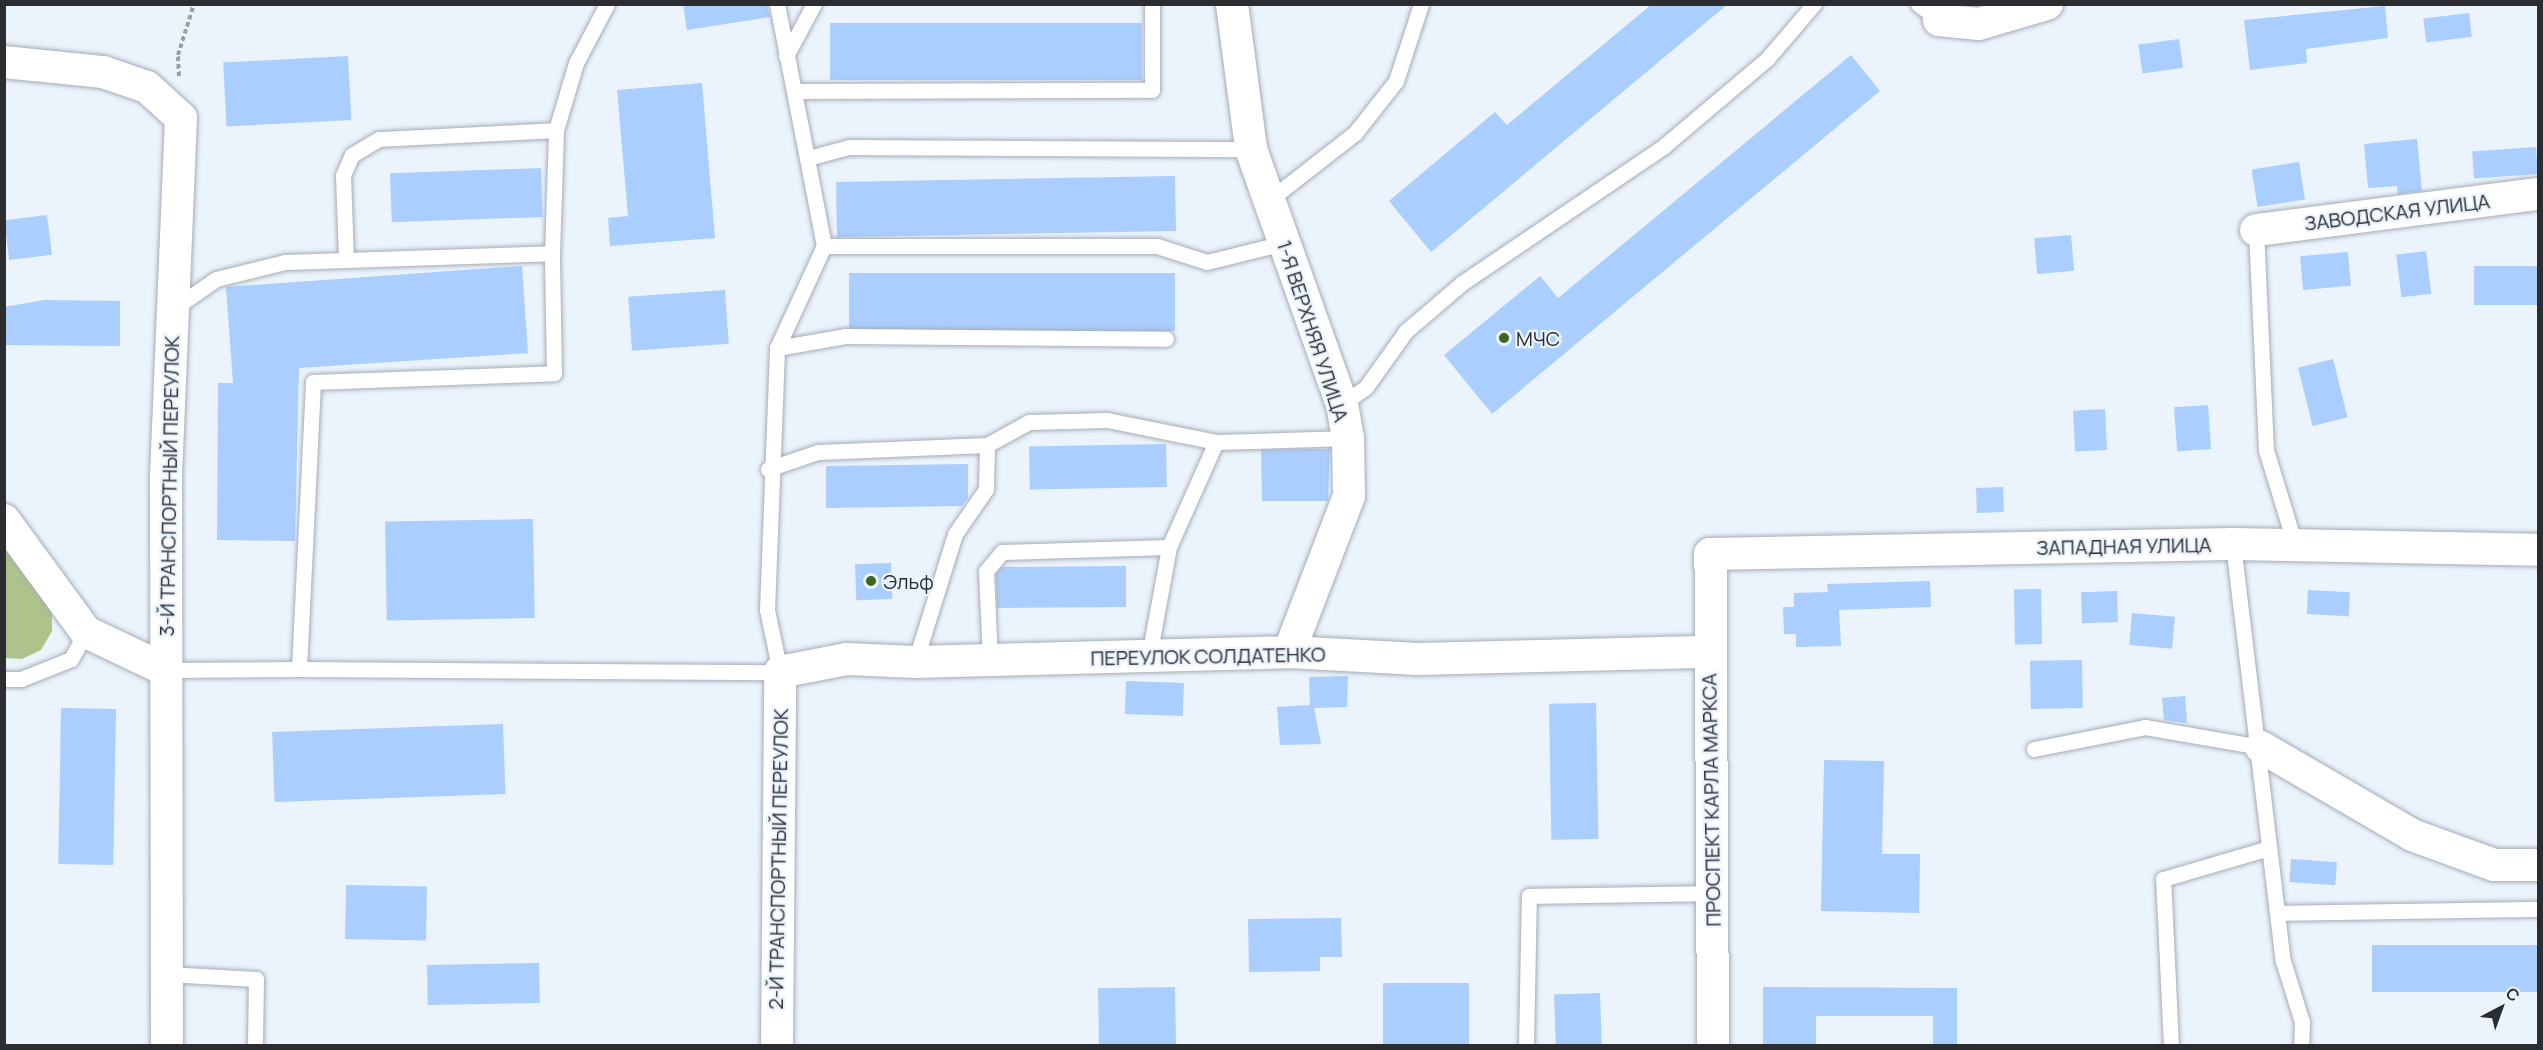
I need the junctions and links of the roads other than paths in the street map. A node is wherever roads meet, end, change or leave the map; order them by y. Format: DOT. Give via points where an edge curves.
graph roads {
  1 [pos="607,4"];
  2 [pos="777,4"];
  3 [pos="814,4"];
  4 [pos="1152,4"];
  5 [pos="1232,4"];
  6 [pos="1421,4"];
  7 [pos="1814,4"];
  8 [pos="2047,4"];
  9 [pos="1928,12"];
  10 [pos="786,56"];
  11 [pos="4,62"];
  12 [pos="795,91"];
  13 [pos="556,130"];
  14 [pos="1251,149"];
  15 [pos="808,158"];
  16 [pos="2538,194"];
  17 [pos="1269,200"];
  18 [pos="2256,230"];
  19 [pos="1284,243"];
  20 [pos="824,246"];
  21 [pos="552,253"];
  22 [pos="346,260"];
  23 [pos="173,309"];
  24 [pos="1166,339"];
  25 [pos="777,348"];
  26 [pos="1342,404"];
  27 [pos="1348,438"];
  28 [pos="1216,442"];
  29 [pos="987,445"];
  30 [pos="768,470"];
  31 [pos="4,520"];
  32 [pos="2233,544"];
  33 [pos="2295,545"];
  34 [pos="1169,547"];
  35 [pos="2538,550"];
  36 [pos="1710,554"];
  37 [pos="86,632"];
  38 [pos="1289,652"];
  39 [pos="1710,652"];
  40 [pos="1149,656"];
  41 [pos="990,660"];
  42 [pos="915,662"];
  43 [pos="299,669"];
  44 [pos="166,670"];
  45 [pos="780,672"];
  46 [pos="4,679"];
  47 [pos="2261,747"];
  48 [pos="2034,749"];
  49 [pos="2269,848"];
  50 [pos="2538,865"];
  51 [pos="1712,893"];
  52 [pos="2538,909"];
  53 [pos="2277,913"];
  54 [pos="167,974"];
  55 [pos="167,1046"];
  56 [pos="255,1046"];
  57 [pos="777,1046"];
  58 [pos="1526,1046"];
  59 [pos="1713,1046"];
  60 [pos="2171,1046"];
  61 [pos="2301,1046"];
  1 -- 13 [label="lane" via="576,63"];
  2 -- 10 [label="lane"];
  3 -- 10 [label="lane"];
  4 -- 12 [label="lane" via="1152,90"];
  5 -- 14 [label="street, 1-Я ВЕРХНЯЯ УЛИЦА"];
  6 -- 17 [label="lane" via="1396,81 1355,133"];
  7 -- 26 [label="lane" via="1767,60 1664,146 1511,247 1406,331 1366,387"];
  8 -- 9 [label="street" via="1979,24"];
  10 -- 12 [label="lane"];
  11 -- 23 [label="street, 3-Й ТРАНСПОРТНЫЙ ПЕРЕУЛОК" via="103,72 147,87 181,118"];
  12 -- 15 [label="lane"];
  13 -- 21 [label="lane"];
  13 -- 22 [label="lane" via="379,138 352,155 343,175"];
  14 -- 15 [label="lane" via="849,147"];
  14 -- 17 [label="street, 1-Я ВЕРХНЯЯ УЛИЦА"];
  15 -- 20 [label="lane"];
  16 -- 18 [label="street, ЗАВОДСКАЯ УЛИЦА"];
  17 -- 19 [label="street, 1-Я ВЕРХНЯЯ УЛИЦА"];
  18 -- 33 [label="lane" via="2266,450"];
  19 -- 20 [label="lane" via="1207,262 1157,246"];
  19 -- 26 [label="street, 1-Я ВЕРХНЯЯ УЛИЦА"];
  20 -- 25 [label="lane"];
  21 -- 22 [label="lane"];
  21 -- 43 [label="lane" via="554,373 313,382"];
  22 -- 23 [label="lane" via="285,262 216,279"];
  23 -- 44 [label="street, 3-Й ТРАНСПОРТНЫЙ ПЕРЕУЛОК"];
  24 -- 25 [label="lane" via="845,336"];
  25 -- 30 [label="lane"];
  26 -- 27 [label="street, 1-Я ВЕРХНЯЯ УЛИЦА"];
  27 -- 28 [label="lane"];
  27 -- 38 [label="street, 1-Я ВЕРХНЯЯ УЛИЦА" via="1348,496"];
  28 -- 29 [label="lane" via="1107,420 1029,422"];
  28 -- 34 [label="lane"];
  29 -- 30 [label="lane" via="818,452"];
  29 -- 42 [label="lane" via="986,489 955,534"];
  30 -- 45 [label="lane" via="767,610"];
  31 -- 37 [label="street"];
  32 -- 33 [label="street, ЗАПАДНАЯ УЛИЦА"];
  32 -- 36 [label="street, ЗАПАДНАЯ УЛИЦА"];
  32 -- 47 [label="lane"];
  33 -- 35 [label="street, ЗАПАДНАЯ УЛИЦА"];
  34 -- 40 [label="lane"];
  34 -- 41 [label="lane" via="1002,552 986,571"];
  36 -- 39 [label="street, ПРОСПЕКТ КАРЛА МАРКСА"];
  37 -- 44 [label="street"];
  37 -- 46 [label="lane" via="71,659 21,679"];
  38 -- 39 [label="street, ПЕРЕУЛОК СОЛДАТЕНКО" via="1418,659"];
  38 -- 40 [label="street, ПЕРЕУЛОК СОЛДАТЕНКО"];
  39 -- 51 [label="street, ПРОСПЕКТ КАРЛА МАРКСА"];
  40 -- 41 [label="street, ПЕРЕУЛОК СОЛДАТЕНКО"];
  41 -- 42 [label="street, ПЕРЕУЛОК СОЛДАТЕНКО"];
  42 -- 45 [label="street, ПЕРЕУЛОК СОЛДАТЕНКО" via="847,659"];
  43 -- 44 [label="lane"];
  43 -- 45 [label="lane"];
  44 -- 54 [label="street, 3-Й ТРАНСПОРТНЫЙ ПЕРЕУЛОК"];
  45 -- 57 [label="street, 2-Й ТРАНСПОРТНЫЙ ПЕРЕУЛОК"];
  47 -- 48 [label="lane" via="2145,727"];
  47 -- 49 [label="lane"];
  47 -- 50 [label="street" via="2412,835 2494,865"];
  49 -- 53 [label="lane"];
  49 -- 60 [label="lane" via="2163,879"];
  51 -- 58 [label="lane" via="1529,896"];
  51 -- 59 [label="street, ПРОСПЕКТ КАРЛА МАРКСА"];
  52 -- 53 [label="lane"];
  53 -- 61 [label="lane" via="2283,961 2302,1022"];
  54 -- 55 [label="street, 3-Й ТРАНСПОРТНЫЙ ПЕРЕУЛОК"];
  54 -- 56 [label="lane" via="256,979"];
}
